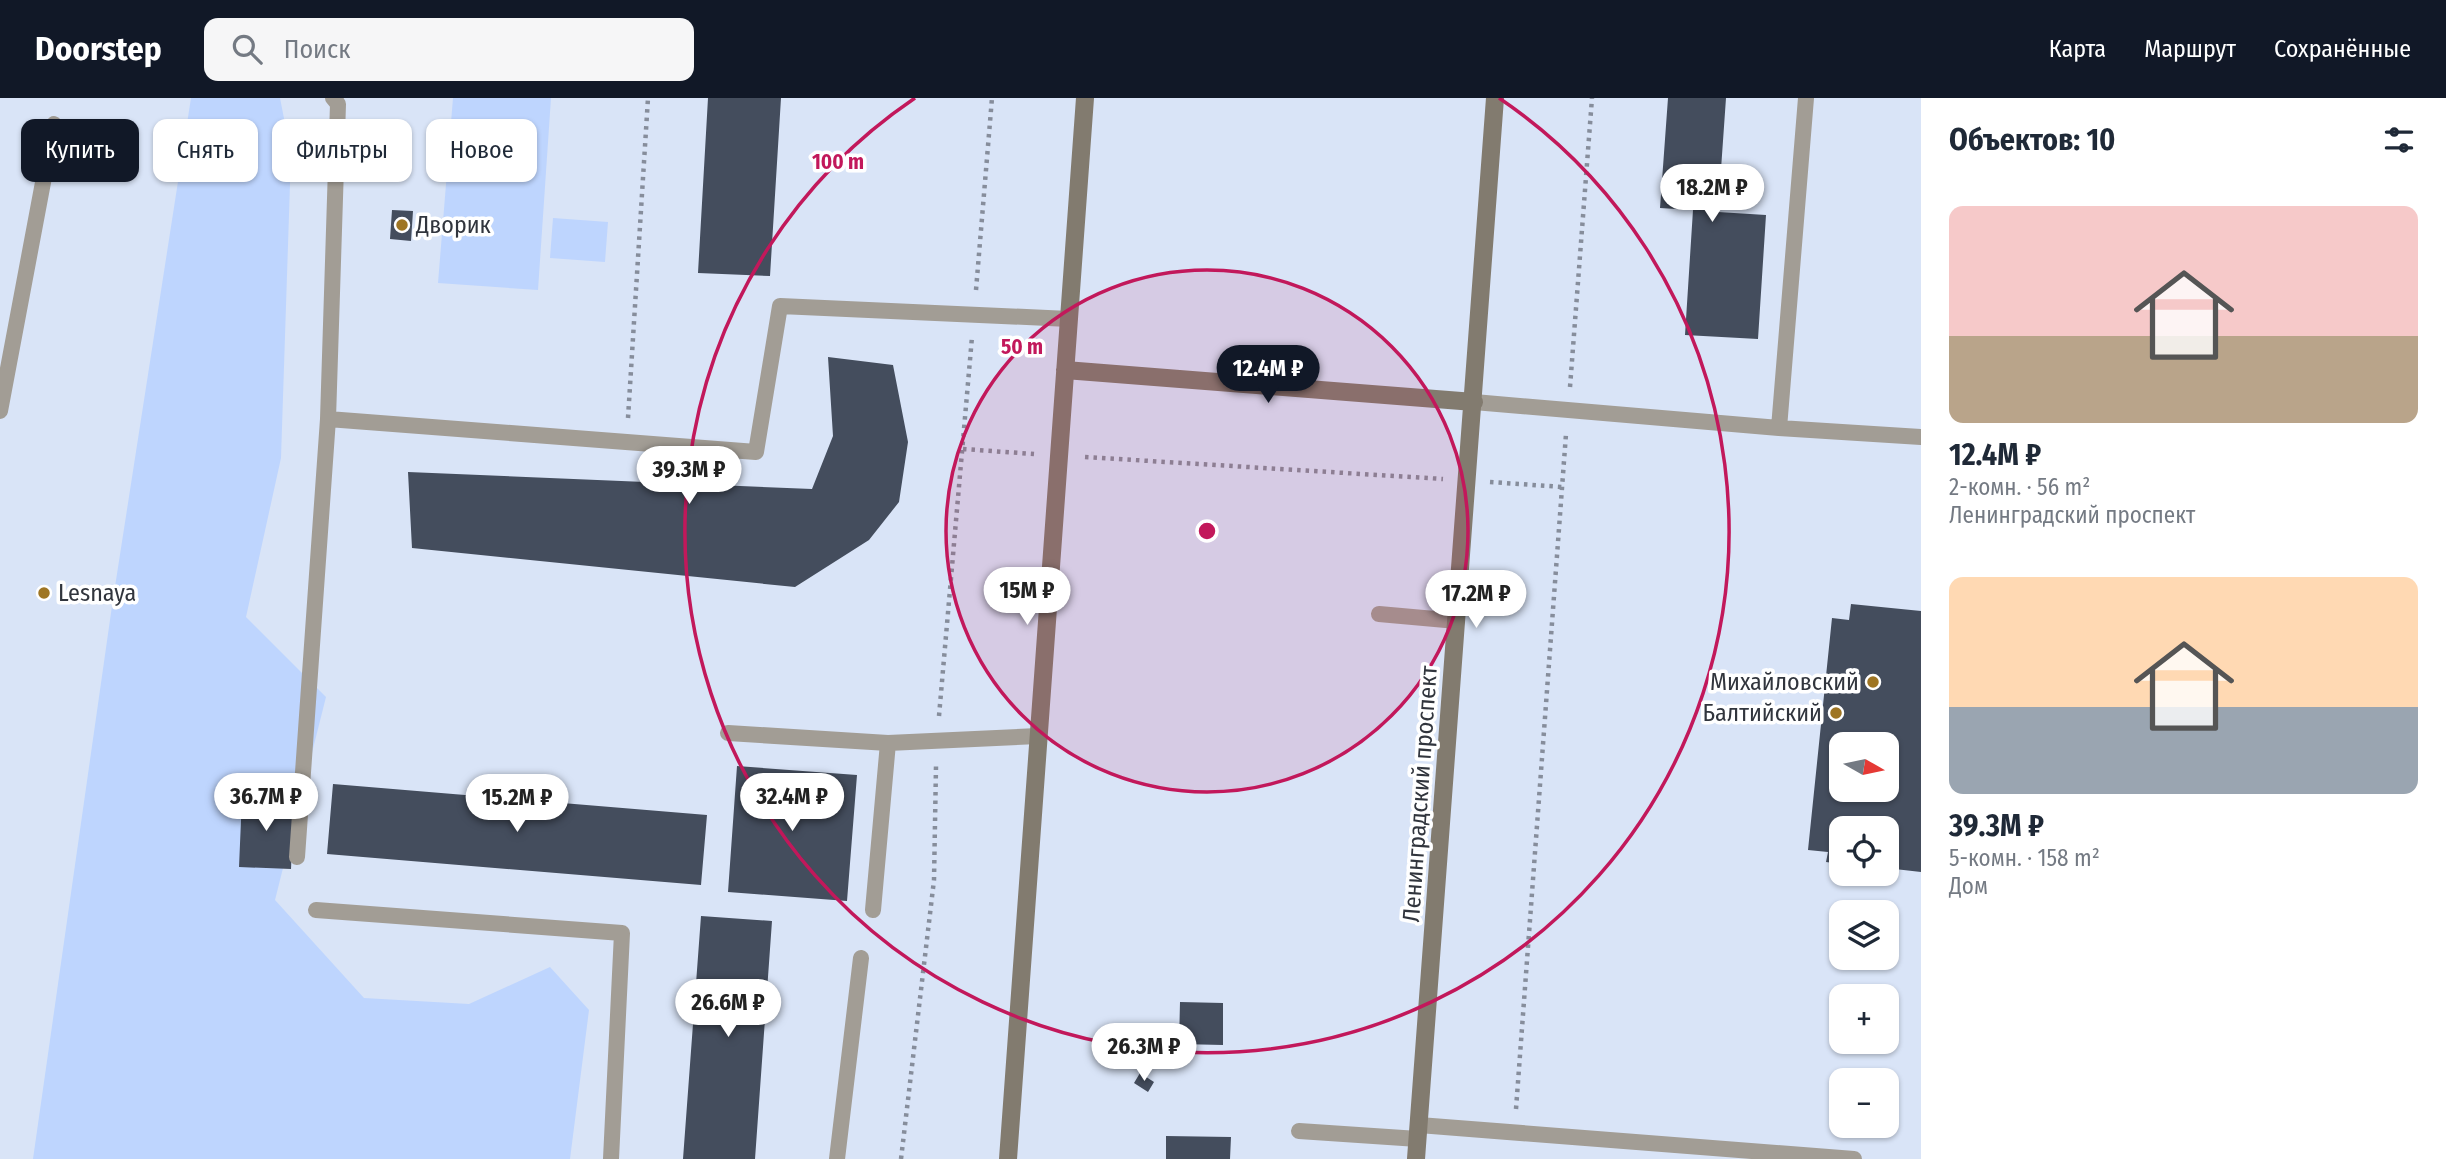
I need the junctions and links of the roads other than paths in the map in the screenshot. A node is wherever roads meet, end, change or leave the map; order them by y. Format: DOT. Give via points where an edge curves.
graph roads {
  1 [pos="333,98"];
  2 [pos="1085,98"];
  3 [pos="1495,98"];
  4 [pos="1806,98"];
  5 [pos="43,182"];
  6 [pos="1069,319"];
  7 [pos="1065,370"];
  8 [pos="1474,402"];
  9 [pos="0,411"];
  10 [pos="328,419"];
  11 [pos="1779,428"];
  12 [pos="1921,437"];
  13 [pos="1379,614"];
  14 [pos="1457,621"];
  15 [pos="728,733"];
  16 [pos="1038,736"];
  17 [pos="888,743"];
  18 [pos="297,857"];
  19 [pos="316,910"];
  20 [pos="873,910"];
  21 [pos="861,958"];
  22 [pos="1298,1131"];
  23 [pos="1419,1132"];
  24 [pos="611,1159"];
  25 [pos="837,1159"];
  26 [pos="1008,1159"];
  27 [pos="1416,1159"];
  28 [pos="1854,1159"];
  1 -- 10 [label="lane" via="338,104"];
  2 -- 6 [label="main road"];
  3 -- 8 [label="main road, Ленинградский проспект"];
  4 -- 11 [label="lane"];
  5 -- 9 [label="lane"];
  6 -- 7 [label="main road"];
  6 -- 10 [label="lane" via="780,306 757,452"];
  7 -- 8 [label="main road"];
  7 -- 16 [label="main road"];
  8 -- 11 [label="lane"];
  8 -- 14 [label="main road, Ленинградский проспект"];
  10 -- 18 [label="lane"];
  11 -- 12 [label="lane"];
  13 -- 14 [label="lane"];
  14 -- 23 [label="main road, Ленинградский проспект"];
  15 -- 17 [label="lane"];
  16 -- 17 [label="lane"];
  16 -- 26 [label="main road"];
  17 -- 20 [label="lane"];
  19 -- 24 [label="lane" via="622,933"];
  21 -- 25 [label="lane"];
  22 -- 23 [label="lane"];
  23 -- 27 [label="main road, Ленинградский проспект"];
  23 -- 28 [label="lane" via="1514,1132"];
}
